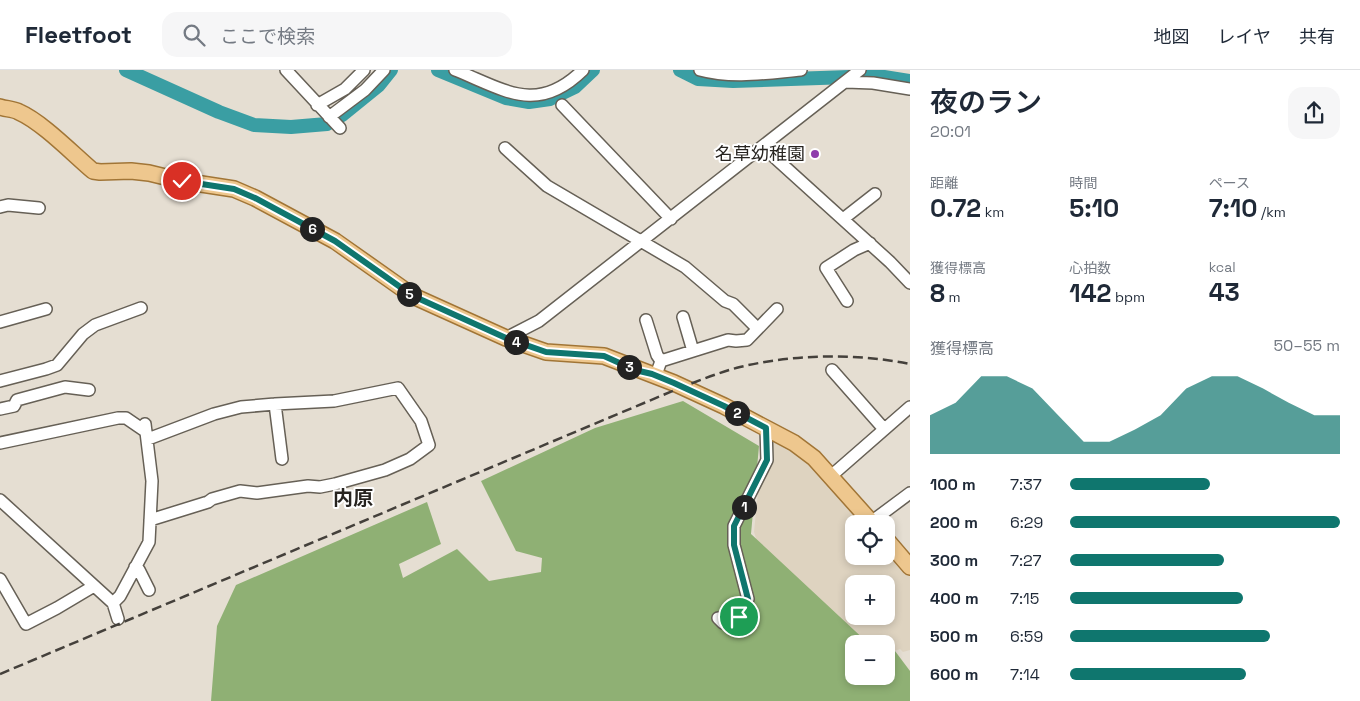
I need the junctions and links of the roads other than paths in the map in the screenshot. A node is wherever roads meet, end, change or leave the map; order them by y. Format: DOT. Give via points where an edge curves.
graph roads {
  1 [pos="286,70"];
  2 [pos="364,70"];
  3 [pos="384,70"];
  4 [pos="455,70"];
  5 [pos="582,70"];
  6 [pos="700,70"];
  7 [pos="800,70"];
  8 [pos="860,70"];
  9 [pos="846,82"];
  10 [pos="910,88"];
  11 [pos="317,105"];
  12 [pos="562,105"];
  13 [pos="0,108"];
  14 [pos="763,147"];
  15 [pos="505,148"];
  16 [pos="875,194"];
  17 [pos="0,207"];
  18 [pos="39,208"];
  19 [pos="671,219"];
  20 [pos="843,219"];
  21 [pos="642,241"];
  22 [pos="870,243"];
  23 [pos="910,283"];
  24 [pos="847,301"];
  25 [pos="141,308"];
  26 [pos="46,309"];
  27 [pos="777,309"];
  28 [pos="683,317"];
  29 [pos="646,320"];
  30 [pos="0,322"];
  31 [pos="757,328"];
  32 [pos="506,338"];
  33 [pos="693,351"];
  34 [pos="661,361"];
  35 [pos="832,370"];
  36 [pos="656,375"];
  37 [pos="0,381"];
  38 [pos="89,390"];
  39 [pos="275,404"];
  40 [pos="910,406"];
  41 [pos="0,409"];
  42 [pos="766,428"];
  43 [pos="884,430"];
  44 [pos="146,431"];
  45 [pos="0,443"];
  46 [pos="282,459"];
  47 [pos="831,476"];
  48 [pos="910,493"];
  49 [pos="0,500"];
  50 [pos="865,515"];
  51 [pos="882,515"];
  52 [pos="150,520"];
  53 [pos="895,550"];
  54 [pos="135,567"];
  55 [pos="910,567"];
  56 [pos="0,579"];
  57 [pos="94,586"];
  58 [pos="149,590"];
  59 [pos="113,603"];
  60 [pos="718,618"];
  61 [pos="118,619"];
  1 -- 11 [label="street"];
  2 -- 11 [label="street" via="345,89"];
  3 -- 11 [label="street" via="334,122"];
  4 -- 5 [label="street" via="516,95 534,96 570,83"];
  6 -- 7 [label="street" via="743,75"];
  8 -- 9 [label="street"];
  9 -- 10 [label="street"];
  9 -- 14 [label="street"];
  12 -- 19 [label="street"];
  13 -- 32 [label="main road" via="25,115 93,171 149,173 234,189 255,198 335,241 413,296"];
  14 -- 19 [label="street"];
  14 -- 20 [label="street"];
  15 -- 21 [label="street" via="548,186"];
  16 -- 20 [label="street"];
  17 -- 18 [label="street"];
  19 -- 21 [label="street"];
  20 -- 22 [label="street"];
  21 -- 31 [label="street" via="685,267 725,301 733,304"];
  21 -- 32 [label="street" via="539,322"];
  22 -- 23 [label="street"];
  22 -- 24 [label="street" via="826,268"];
  25 -- 37 [label="street" via="95,325 57,364"];
  26 -- 30 [label="street"];
  27 -- 31 [label="street"];
  28 -- 33 [label="street"];
  29 -- 34 [label="street"];
  31 -- 33 [label="street" via="747,340 728,340"];
  32 -- 36 [label="main road" via="546,352 604,356 635,370"];
  33 -- 34 [label="street"];
  34 -- 36 [label="street"];
  35 -- 43 [label="street"];
  36 -- 42 [label="main road"];
  38 -- 41 [label="street" via="65,387 17,400 14,406"];
  39 -- 44 [label="street" via="241,408"];
  39 -- 46 [label="street"];
  39 -- 52 [label="street" via="334,401 398,388 421,421 429,445 410,459 362,477 320,487 257,493 240,491"];
  40 -- 43 [label="street"];
  42 -- 47 [label="main road" via="794,443"];
  42 -- 60 [label="street" via="767,460 734,526 734,545 748,599 739,617 731,622"];
  43 -- 47 [label="street"];
  44 -- 45 [label="street" via="126,418 118,418"];
  44 -- 52 [label="street" via="152,482"];
  47 -- 50 [label="main road"];
  48 -- 51 [label="street"];
  49 -- 57 [label="street"];
  52 -- 54 [label="street" via="149,542"];
  53 -- 55 [label="main road"];
  54 -- 58 [label="street"];
  54 -- 59 [label="street"];
  56 -- 57 [label="street" via="26,624"];
  57 -- 59 [label="street"];
  59 -- 61 [label="street"];
}
